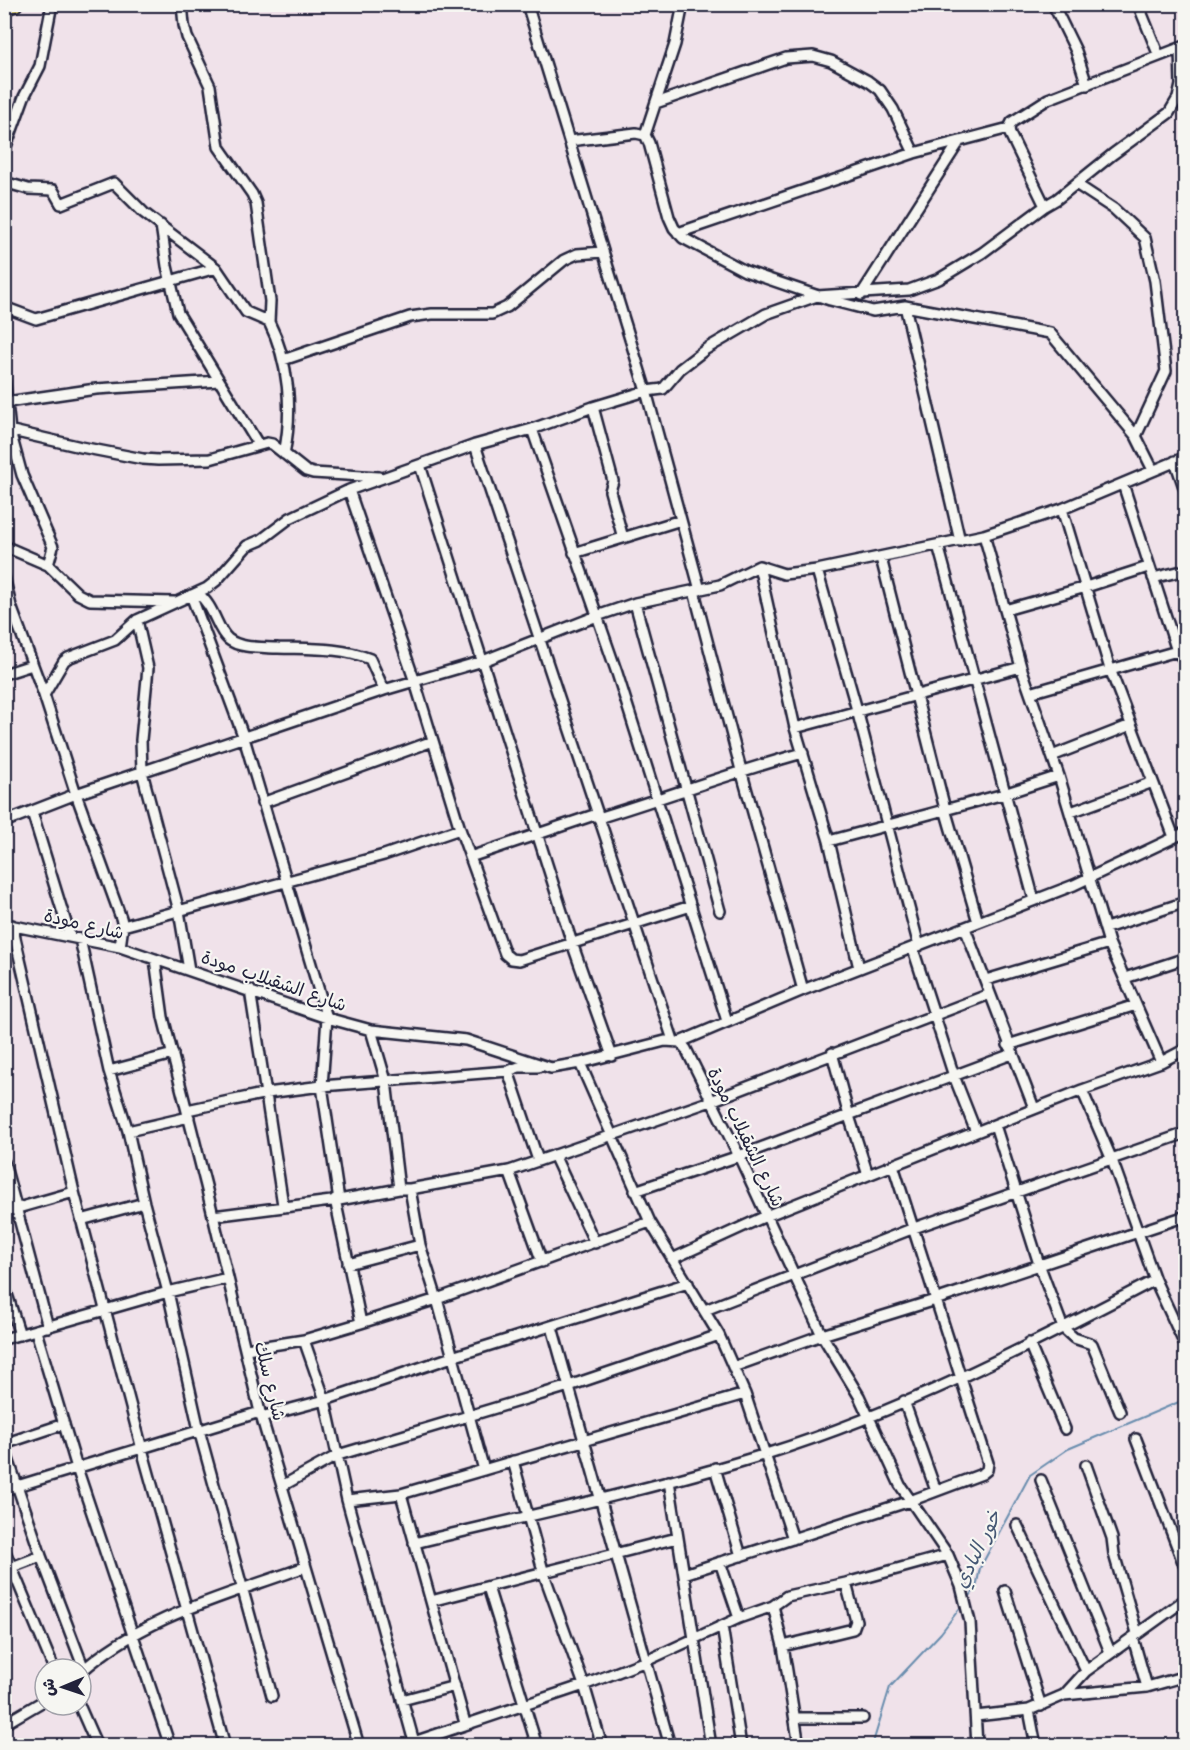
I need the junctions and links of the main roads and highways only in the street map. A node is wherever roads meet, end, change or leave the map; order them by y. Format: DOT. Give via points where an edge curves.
graph roads {
  1 [pos="15,4"];
  2 [pos="4,8"];
  1 -- 2 [label="highway"];
}
